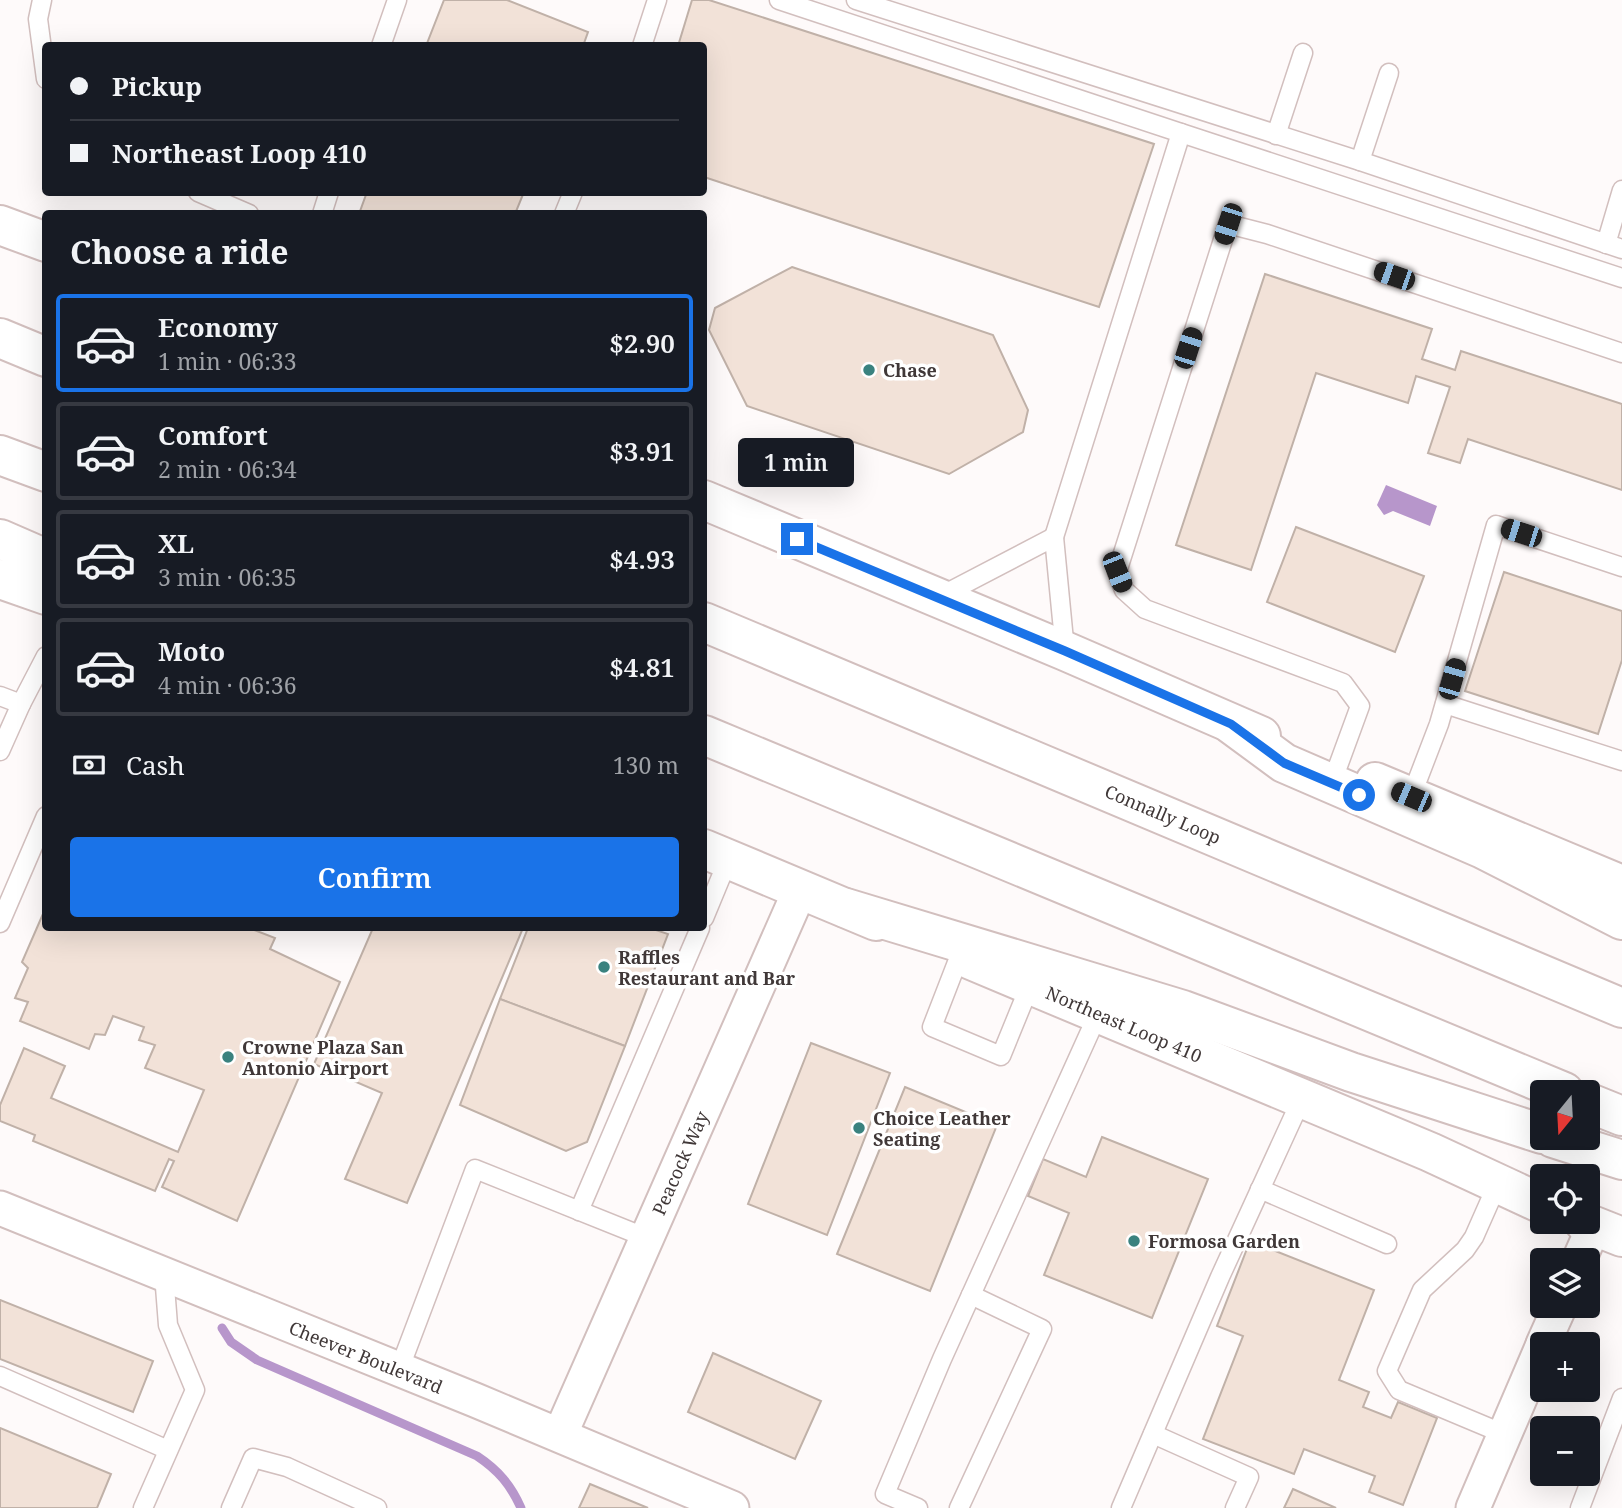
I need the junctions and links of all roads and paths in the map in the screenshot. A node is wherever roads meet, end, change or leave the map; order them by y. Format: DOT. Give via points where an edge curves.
graph roads {
  1 [pos="42,0"];
  2 [pos="397,0"];
  3 [pos="657,0"];
  4 [pos="779,0"];
  5 [pos="856,0"];
  6 [pos="382,42"];
  7 [pos="643,42"];
  8 [pos="42,49"];
  9 [pos="1303,53"];
  10 [pos="1389,73"];
  11 [pos="1181,133"];
  12 [pos="1276,135"];
  13 [pos="1360,162"];
  14 [pos="1622,190"];
  15 [pos="207,196"];
  16 [pos="240,210"];
  17 [pos="0,225"];
  18 [pos="42,241"];
  19 [pos="1614,246"];
  20 [pos="1622,278"];
  21 [pos="0,338"];
  22 [pos="1622,353"];
  23 [pos="42,355"];
  24 [pos="0,455"];
  25 [pos="42,471"];
  26 [pos="707,501"];
  27 [pos="1054,537"];
  28 [pos="0,539"];
  29 [pos="42,557"];
  30 [pos="1622,566"];
  31 [pos="0,579"];
  32 [pos="42,593"];
  33 [pos="938,598"];
  34 [pos="707,623"];
  35 [pos="1065,651"];
  36 [pos="42,664"];
  37 [pos="0,696"];
  38 [pos="21,704"];
  39 [pos="1445,704"];
  40 [pos="1231,724"];
  41 [pos="707,736"];
  42 [pos="0,751"];
  43 [pos="1622,761"];
  44 [pos="1338,766"];
  45 [pos="1411,797"];
  46 [pos="42,825"];
  47 [pos="716,854"];
  48 [pos="1622,885"];
  49 [pos="800,890"];
  50 [pos="707,902"];
  51 [pos="1622,920"];
  52 [pos="0,923"];
  53 [pos="698,931"];
  54 [pos="962,949"];
  55 [pos="1030,985"];
  56 [pos="1622,1008"];
  57 [pos="1098,1014"];
  58 [pos="1535,1080"];
  59 [pos="1302,1098"];
  60 [pos="1600,1107"];
  61 [pos="1622,1116"];
  62 [pos="1530,1130"];
  63 [pos="1591,1150"];
  64 [pos="1622,1160"];
  65 [pos="1497,1185"];
  66 [pos="1260,1189"];
  67 [pos="1530,1199"];
  68 [pos="0,1208"];
  69 [pos="579,1211"];
  70 [pos="647,1238"];
  71 [pos="1387,1244"];
  72 [pos="164,1274"];
  73 [pos="971,1295"];
  74 [pos="399,1370"];
  75 [pos="1530,1374"];
  76 [pos="0,1376"];
  77 [pos="1622,1398"];
  78 [pos="1153,1434"];
  79 [pos="1504,1434"];
  80 [pos="559,1435"];
  81 [pos="168,1450"];
  82 [pos="143,1508"];
  83 [pos="231,1508"];
  84 [pos="377,1508"];
  85 [pos="732,1508"];
  86 [pos="918,1508"];
  87 [pos="959,1508"];
  88 [pos="1121,1508"];
  89 [pos="1235,1508"];
  90 [pos="1473,1508"];
  91 [pos="1580,1508"];
  1 -- 8 [label="lane" via="38,19"];
  2 -- 6 [label="lane"];
  3 -- 7 [label="lane"];
  4 -- 11 [label="lane"];
  5 -- 12 [label="lane"];
  9 -- 12 [label="lane"];
  10 -- 13 [label="lane"];
  11 -- 20 [label="lane"];
  11 -- 27 [label="lane"];
  12 -- 13 [label="lane"];
  13 -- 19 [label="lane"];
  14 -- 19 [label="lane"];
  15 -- 16 [label="lane"];
  17 -- 18 [label="main road"];
  21 -- 23 [label="main road"];
  22 -- 44 [label="lane" via="1228,224 1117,572 1125,590 1145,609 1343,683 1360,706"];
  24 -- 25 [label="main road"];
  26 -- 33 [label="main road"];
  27 -- 33 [label="lane"];
  27 -- 35 [label="lane"];
  28 -- 29 [label="main road"];
  30 -- 39 [label="lane" via="1496,525"];
  31 -- 32 [label="main road"];
  33 -- 35 [label="main road"];
  34 -- 56 [label="main road, Connally Loop"];
  35 -- 40 [label="main road"];
  36 -- 38 [label="lane"];
  37 -- 38 [label="lane"];
  38 -- 42 [label="lane"];
  39 -- 43 [label="lane"];
  39 -- 45 [label="lane"];
  40 -- 44 [label="main road"];
  40 -- 51 [label="main road" via="1284,763 1483,849"];
  41 -- 58 [label="main road"];
  44 -- 45 [label="main road"];
  45 -- 48 [label="main road"];
  46 -- 52 [label="lane"];
  47 -- 49 [label="main road"];
  47 -- 50 [label="lane"];
  49 -- 54 [label="main road"];
  49 -- 70 [label="street, Peacock Way"];
  53 -- 69 [label="lane"];
  54 -- 55 [label="main road, Northeast Loop 410"];
  54 -- 55 [label="lane" via="932,1027 1001,1056"];
  54 -- 62 [label="main road" via="1183,1010 1351,1072"];
  55 -- 57 [label="main road, Northeast Loop 410"];
  57 -- 59 [label="main road, Northeast Loop 410"];
  57 -- 73 [label="lane"];
  59 -- 65 [label="main road, Northeast Loop 410"];
  59 -- 66 [label="lane"];
  60 -- 61 [label="main road"];
  63 -- 64 [label="main road"];
  65 -- 67 [label="main road, Northeast Loop 410"];
  65 -- 79 [label="lane" via="1465,1250 1422,1290 1387,1371 1399,1390"];
  66 -- 71 [label="lane"];
  66 -- 78 [label="lane"];
  68 -- 72 [label="street, Cheever Boulevard"];
  69 -- 70 [label="lane"];
  69 -- 74 [label="lane" via="475,1169"];
  70 -- 80 [label="street, Peacock Way"];
  72 -- 74 [label="street, Cheever Boulevard"];
  72 -- 81 [label="lane" via="168,1325 195,1390"];
  73 -- 86 [label="lane" via="885,1494"];
  73 -- 87 [label="lane" via="1042,1329"];
  74 -- 80 [label="street, Cheever Boulevard"];
  75 -- 79 [label="street"];
  76 -- 81 [label="lane"];
  77 -- 91 [label="lane"];
  78 -- 88 [label="lane"];
  78 -- 89 [label="lane" via="1249,1477"];
  79 -- 90 [label="street"];
  80 -- 85 [label="street, Cheever Boulevard"];
  81 -- 82 [label="lane"];
  83 -- 84 [label="lane" via="253,1458 286,1467"];
}
